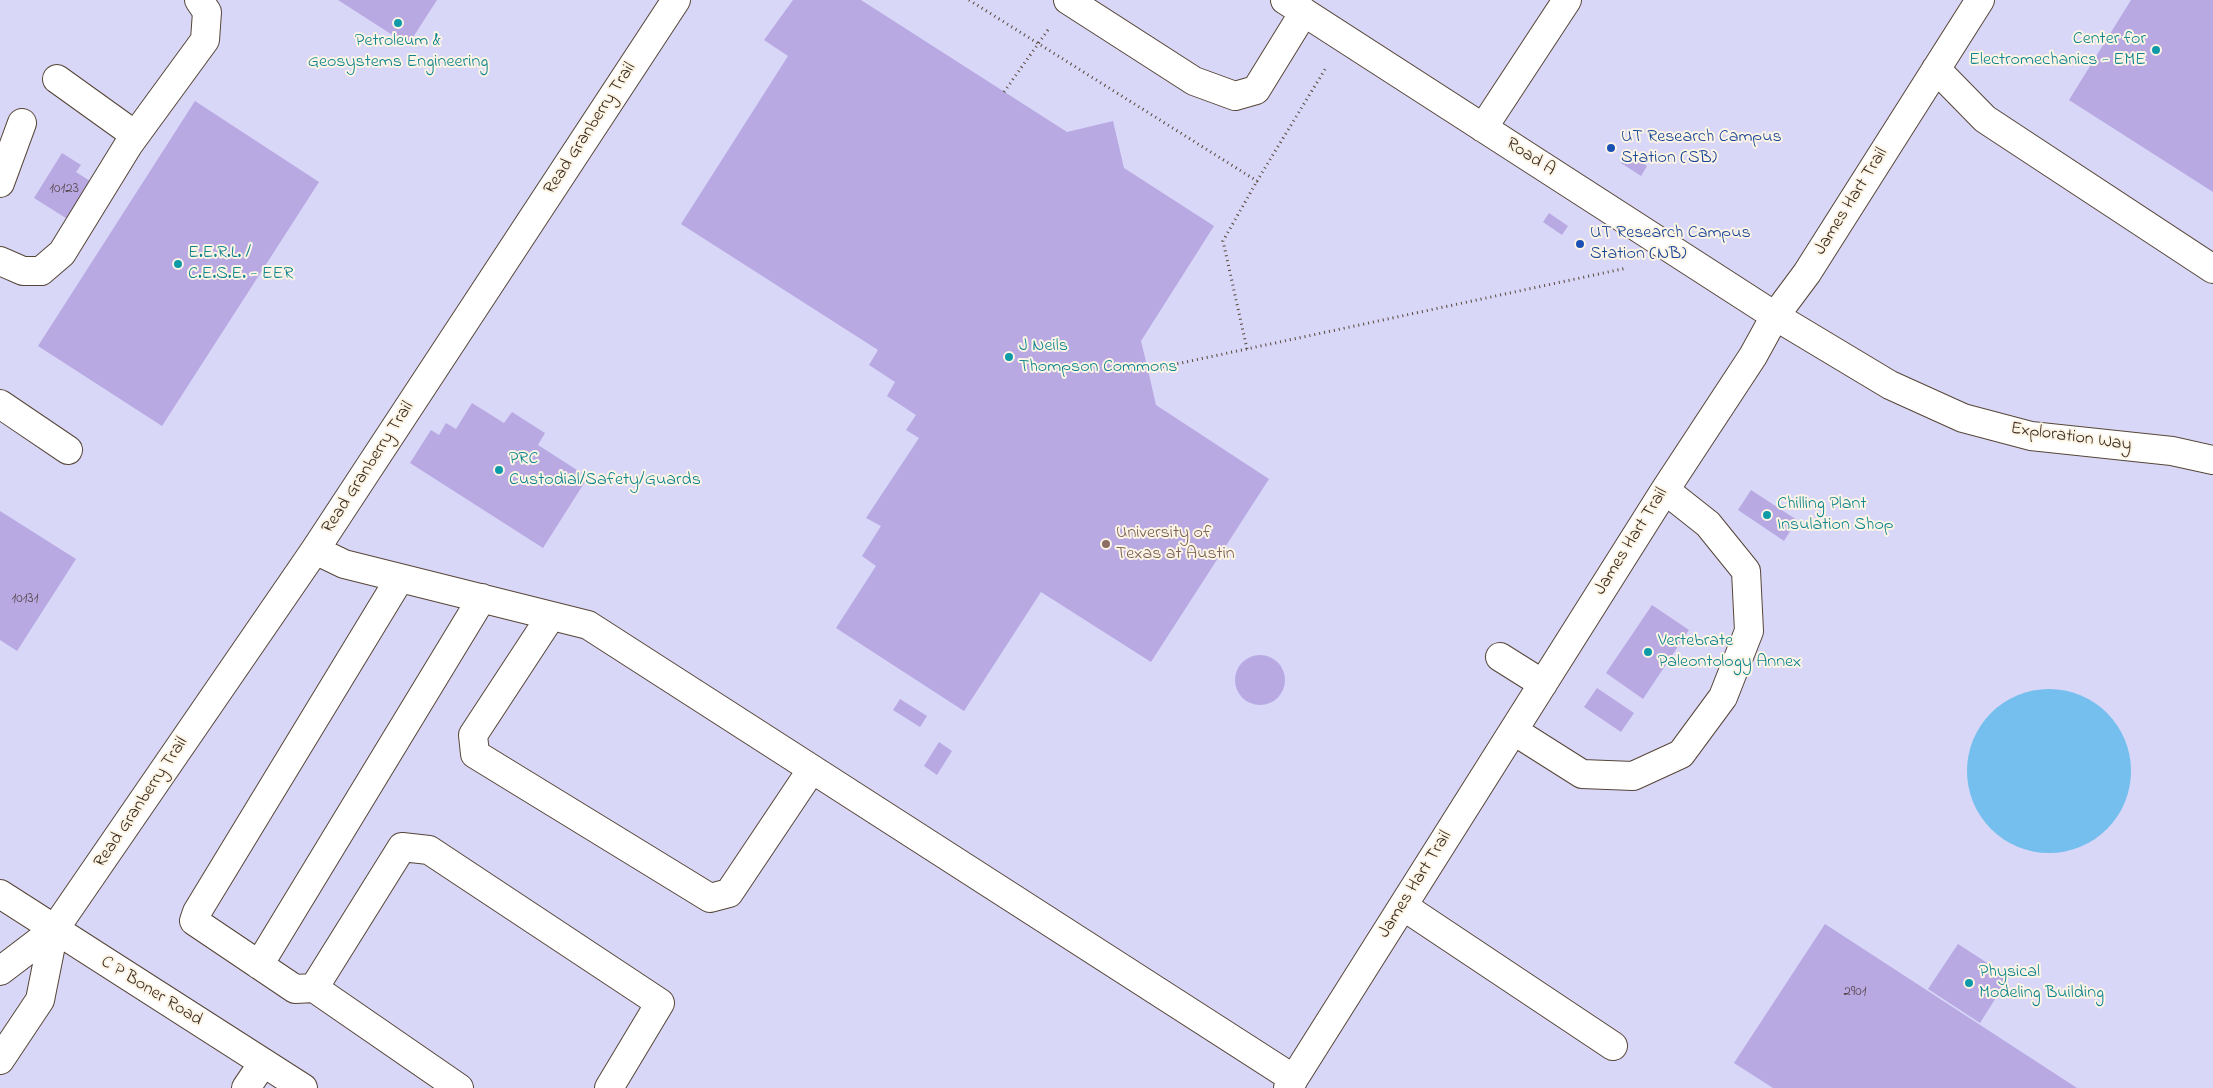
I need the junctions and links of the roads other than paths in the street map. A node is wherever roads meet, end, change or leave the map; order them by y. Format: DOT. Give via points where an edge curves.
graph roads {
  1 [pos="199,0"];
  2 [pos="1068,0"];
  3 [pos="1567,0"];
  4 [pos="1980,0"];
  5 [pos="666,3"];
  6 [pos="1294,6"];
  7 [pos="1936,68"];
  8 [pos="57,79"];
  9 [pos="22,123"];
  10 [pos="1483,128"];
  11 [pos="135,135"];
  12 [pos="0,183"];
  13 [pos="0,261"];
  14 [pos="2213,268"];
  15 [pos="1775,316"];
  16 [pos="0,404"];
  17 [pos="68,450"];
  18 [pos="2213,460"];
  19 [pos="1665,490"];
  20 [pos="315,550"];
  21 [pos="400,578"];
  22 [pos="482,598"];
  23 [pos="551,616"];
  24 [pos="1500,657"];
  25 [pos="1543,684"];
  26 [pos="1514,730"];
  27 [pos="812,769"];
  28 [pos="0,894"];
  29 [pos="1403,906"];
  30 [pos="54,930"];
  31 [pos="259,965"];
  32 [pos="0,971"];
  33 [pos="314,988"];
  34 [pos="1613,1046"];
  35 [pos="0,1060"];
  36 [pos="263,1063"];
  37 [pos="1291,1083"];
  38 [pos="246,1088"];
  39 [pos="303,1088"];
  40 [pos="459,1088"];
  41 [pos="609,1088"];
  1 -- 11 [label="street" via="207,12 205,40"];
  2 -- 6 [label="street" via="1194,81 1235,96 1256,90"];
  3 -- 10 [label="street"];
  4 -- 7 [label="street, James Hart Trail"];
  5 -- 20 [label="street, Read Granberry Trail"];
  6 -- 10 [label="street, Road A"];
  7 -- 14 [label="street" via="1985,118"];
  7 -- 15 [label="street, James Hart Trail" via="1807,273"];
  8 -- 11 [label="street"];
  9 -- 12 [label="street"];
  10 -- 15 [label="street, Road A"];
  11 -- 13 [label="street" via="62,252 41,271 23,271"];
  15 -- 18 [label="street, Exploration Way" via="1890,385 1963,418 2031,436 2172,451"];
  15 -- 19 [label="street, James Hart Trail" via="1753,356"];
  16 -- 17 [label="street"];
  19 -- 25 [label="street, James Hart Trail"];
  19 -- 26 [label="street" via="1708,524 1746,571 1749,631 1723,697 1680,754 1633,776 1582,774"];
  20 -- 21 [label="street" via="344,564"];
  20 -- 30 [label="street, Read Granberry Trail"];
  21 -- 22 [label="street"];
  21 -- 31 [label="street" via="197,912 194,921"];
  22 -- 23 [label="street"];
  22 -- 31 [label="street"];
  23 -- 27 [label="street" via="588,625"];
  23 -- 27 [label="street" via="473,735 475,754 710,898 728,893"];
  24 -- 25 [label="street"];
  25 -- 26 [label="street, James Hart Trail"];
  26 -- 29 [label="street, James Hart Trail"];
  27 -- 37 [label="street"];
  28 -- 30 [label="street, C P Boner Road"];
  29 -- 34 [label="street"];
  29 -- 37 [label="street, James Hart Trail"];
  30 -- 32 [label="street, Read Granberry Trail"];
  30 -- 35 [label="street, Read Granberry Trail" via="40,1000"];
  30 -- 36 [label="street, C P Boner Road"];
  31 -- 33 [label="street" via="295,989"];
  33 -- 40 [label="street"];
  33 -- 41 [label="street" via="402,847 429,850 660,1003"];
  36 -- 38 [label="street"];
  36 -- 39 [label="street, C P Boner Road"];
}
